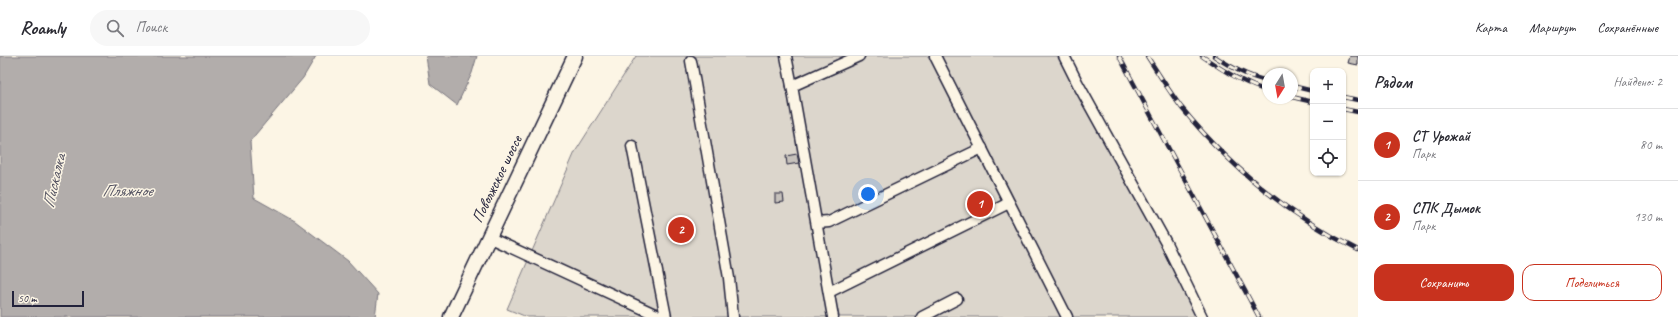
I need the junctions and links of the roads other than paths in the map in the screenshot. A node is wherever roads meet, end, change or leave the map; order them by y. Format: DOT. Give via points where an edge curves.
graph roads {
  1 [pos="574,56"];
  2 [pos="786,56"];
  3 [pos="859,56"];
  4 [pos="935,56"];
  5 [pos="1064,56"];
  6 [pos="691,61"];
  7 [pos="792,86"];
  8 [pos="632,146"];
  9 [pos="982,148"];
  10 [pos="1009,203"];
  11 [pos="816,223"];
  12 [pos="488,237"];
  13 [pos="829,292"];
  14 [pos="957,299"];
  15 [pos="1062,316"];
  16 [pos="451,317"];
  17 [pos="662,317"];
  18 [pos="666,317"];
  19 [pos="733,317"];
  20 [pos="833,317"];
  21 [pos="922,317"];
  22 [pos="1202,317"];
  1 -- 12 [label="main road, Поволжское шоссе"];
  2 -- 7 [label="street"];
  3 -- 7 [label="street"];
  4 -- 9 [label="street"];
  5 -- 22 [label="street" via="1166,243"];
  6 -- 19 [label="street" via="729,278"];
  7 -- 11 [label="street"];
  8 -- 18 [label="street"];
  9 -- 10 [label="street"];
  9 -- 11 [label="street" via="829,222"];
  10 -- 13 [label="street"];
  10 -- 15 [label="street"];
  11 -- 13 [label="street"];
  12 -- 16 [label="main road, Поволжское шоссе"];
  12 -- 17 [label="street"];
  13 -- 20 [label="street"];
  14 -- 21 [label="street"];
}
